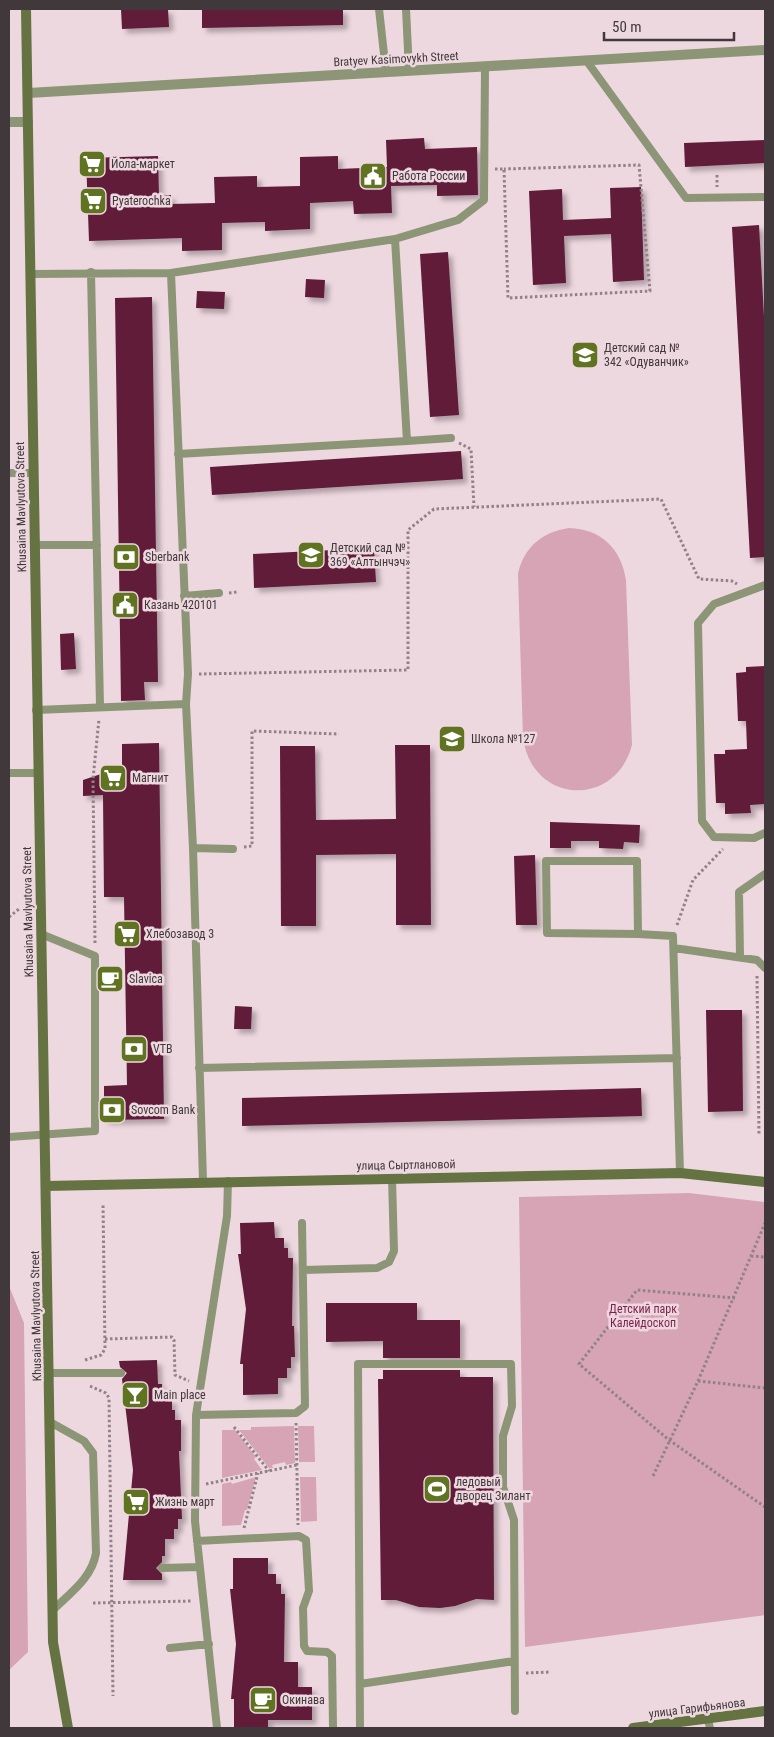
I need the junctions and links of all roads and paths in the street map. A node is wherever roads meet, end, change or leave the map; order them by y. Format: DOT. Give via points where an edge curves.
graph roads {
  1 [pos="26,9"];
  2 [pos="380,9"];
  3 [pos="406,9"];
  4 [pos="765,50"];
  5 [pos="586,60"];
  6 [pos="485,66"];
  7 [pos="409,71"];
  8 [pos="386,72"];
  9 [pos="28,93"];
  10 [pos="9,122"];
  11 [pos="28,122"];
  12 [pos="494,169"];
  13 [pos="504,170"];
  14 [pos="765,197"];
  15 [pos="395,239"];
  16 [pos="91,272"];
  17 [pos="171,273"];
  18 [pos="31,274"];
  19 [pos="451,438"];
  20 [pos="407,441"];
  21 [pos="178,454"];
  22 [pos="9,473"];
  23 [pos="33,473"];
  24 [pos="474,508"];
  25 [pos="34,545"];
  26 [pos="97,545"];
  27 [pos="765,585"];
  28 [pos="747,592"];
  29 [pos="219,593"];
  30 [pos="184,596"];
  31 [pos="188,674"];
  32 [pos="186,704"];
  33 [pos="100,706"];
  34 [pos="36,710"];
  35 [pos="339,734"];
  36 [pos="9,773"];
  37 [pos="38,773"];
  38 [pos="765,833"];
  39 [pos="734,837"];
  40 [pos="193,848"];
  41 [pos="234,849"];
  42 [pos="765,874"];
  43 [pos="19,909"];
  44 [pos="9,916"];
  45 [pos="41,934"];
  46 [pos="638,934"];
  47 [pos="673,936"];
  48 [pos="674,948"];
  49 [pos="95,956"];
  50 [pos="740,957"];
  51 [pos="757,960"];
  52 [pos="765,968"];
  53 [pos="677,1058"];
  54 [pos="199,1068"];
  55 [pos="45,1136"];
  56 [pos="759,1136"];
  57 [pos="9,1137"];
  58 [pos="680,1173"];
  59 [pos="392,1178"];
  60 [pos="203,1181"];
  61 [pos="228,1181"];
  62 [pos="765,1182"];
  63 [pos="46,1186"];
  64 [pos="103,1203"];
  65 [pos="302,1223"];
  66 [pos="765,1223"];
  67 [pos="751,1256"];
  68 [pos="765,1257"];
  69 [pos="303,1270"];
  70 [pos="735,1298"];
  71 [pos="105,1339"];
  72 [pos="85,1360"];
  73 [pos="121,1372"];
  74 [pos="49,1373"];
  75 [pos="698,1381"];
  76 [pos="200,1384"];
  77 [pos="90,1386"];
  78 [pos="765,1388"];
  79 [pos="296,1413"];
  80 [pos="224,1414"];
  81 [pos="196,1415"];
  82 [pos="50,1422"];
  83 [pos="670,1440"];
  84 [pos="297,1465"];
  85 [pos="269,1471"];
  86 [pos="258,1473"];
  87 [pos="653,1476"];
  88 [pos="195,1486"];
  89 [pos="765,1507"];
  90 [pos="299,1536"];
  91 [pos="242,1538"];
  92 [pos="198,1541"];
  93 [pos="200,1567"];
  94 [pos="162,1568"];
  95 [pos="204,1600"];
  96 [pos="93,1603"];
  97 [pos="112,1603"];
  98 [pos="53,1610"];
  99 [pos="209,1644"];
  100 [pos="170,1648"];
  101 [pos="514,1661"];
  102 [pos="551,1672"];
  103 [pos="514,1674"];
  104 [pos="360,1684"];
  105 [pos="113,1696"];
  106 [pos="516,1711"];
  107 [pos="765,1711"];
  108 [pos="709,1724"];
  109 [pos="68,1728"];
  110 [pos="217,1728"];
  111 [pos="333,1728"];
  112 [pos="360,1728"];
  113 [pos="633,1728"];
  1 -- 9 [label="street, Khusaina Mavlyutova Street"];
  2 -- 8 [label="lane"];
  3 -- 7 [label="lane"];
  4 -- 5 [label="street, Bratyev Kasimovykh Street"];
  5 -- 6 [label="street, Bratyev Kasimovykh Street"];
  5 -- 14 [label="lane" via="686,198"];
  6 -- 7 [label="street, Bratyev Kasimovykh Street"];
  6 -- 15 [label="lane" via="484,200 458,220"];
  7 -- 8 [label="street, Bratyev Kasimovykh Street"];
  8 -- 9 [label="street, Bratyev Kasimovykh Street"];
  9 -- 11 [label="street, Khusaina Mavlyutova Street"];
  10 -- 11 [label="street"];
  11 -- 18 [label="street, Khusaina Mavlyutova Street"];
  12 -- 13 [label="path"];
  13 -- 13 [label="path" via="508,298 650,291 639,165"];
  15 -- 17 [label="lane"];
  15 -- 20 [label="lane"];
  16 -- 17 [label="lane"];
  16 -- 18 [label="lane"];
  16 -- 26 [label="lane"];
  17 -- 21 [label="lane"];
  18 -- 23 [label="street, Khusaina Mavlyutova Street"];
  19 -- 20 [label="lane"];
  19 -- 24 [label="path" via="471,449"];
  20 -- 21 [label="lane"];
  21 -- 30 [label="lane"];
  22 -- 23 [label="lane"];
  23 -- 25 [label="street, Khusaina Mavlyutova Street"];
  24 -- 28 [label="path" via="661,499 699,579 732,580"];
  24 -- 31 [label="path" via="434,509 408,530 408,670"];
  25 -- 26 [label="lane"];
  25 -- 34 [label="street, Khusaina Mavlyutova Street"];
  26 -- 33 [label="lane"];
  27 -- 28 [label="lane"];
  28 -- 39 [label="lane" via="714,604 698,622 702,821 714,837"];
  29 -- 30 [label="lane"];
  30 -- 31 [label="lane"];
  31 -- 32 [label="lane"];
  32 -- 33 [label="lane"];
  32 -- 40 [label="lane"];
  33 -- 34 [label="lane"];
  33 -- 49 [label="path" via="93,778"];
  34 -- 37 [label="street, Khusaina Mavlyutova Street"];
  35 -- 41 [label="path" via="252,731 252,846"];
  36 -- 37 [label="lane"];
  37 -- 45 [label="street, Khusaina Mavlyutova Street"];
  38 -- 39 [label="lane" via="754,838"];
  39 -- 47 [label="path" via="693,880"];
  40 -- 41 [label="lane"];
  40 -- 54 [label="lane"];
  42 -- 50 [label="lane" via="740,892"];
  43 -- 44 [label="path"];
  45 -- 49 [label="lane"];
  45 -- 55 [label="street, Khusaina Mavlyutova Street"];
  46 -- 46 [label="lane" via="637,860 546,861 547,933"];
  46 -- 47 [label="lane"];
  47 -- 48 [label="lane"];
  48 -- 50 [label="lane"];
  48 -- 53 [label="lane"];
  49 -- 55 [label="lane" via="96,1131"];
  50 -- 51 [label="lane"];
  51 -- 52 [label="lane"];
  51 -- 56 [label="path"];
  53 -- 54 [label="lane"];
  53 -- 58 [label="lane"];
  54 -- 60 [label="lane"];
  55 -- 57 [label="lane"];
  55 -- 63 [label="street, Khusaina Mavlyutova Street"];
  58 -- 59 [label="street, улица Сыртлановой"];
  58 -- 62 [label="street, улица Сыртлановой"];
  59 -- 61 [label="street, улица Сыртлановой"];
  59 -- 69 [label="lane" via="394,1251 389,1262 377,1268"];
  60 -- 61 [label="street, улица Сыртлановой"];
  60 -- 63 [label="street, улица Сыртлановой"];
  61 -- 76 [label="lane" via="227,1216"];
  63 -- 74 [label="street, Khusaina Mavlyutova Street"];
  64 -- 71 [label="path"];
  65 -- 69 [label="lane"];
  66 -- 67 [label="path"];
  67 -- 68 [label="path"];
  67 -- 70 [label="path"];
  69 -- 79 [label="lane" via="306,1403"];
  70 -- 75 [label="path"];
  70 -- 83 [label="path" via="637,1290 579,1364"];
  71 -- 72 [label="path" via="104,1352"];
  71 -- 76 [label="path" via="172,1337 176,1377"];
  73 -- 74 [label="lane"];
  74 -- 82 [label="street, Khusaina Mavlyutova Street"];
  75 -- 78 [label="path"];
  75 -- 83 [label="path"];
  76 -- 81 [label="lane"];
  77 -- 97 [label="path" via="106,1393 109,1398"];
  79 -- 80 [label="lane"];
  79 -- 84 [label="path"];
  80 -- 81 [label="lane"];
  80 -- 85 [label="path"];
  81 -- 88 [label="lane"];
  82 -- 98 [label="street, Khusaina Mavlyutova Street"];
  82 -- 98 [label="lane" via="84,1441 93,1453 96,1553 88,1575"];
  83 -- 87 [label="path"];
  83 -- 89 [label="path"];
  84 -- 85 [label="path"];
  84 -- 90 [label="path"];
  85 -- 86 [label="path"];
  86 -- 88 [label="path"];
  86 -- 91 [label="path"];
  88 -- 92 [label="lane"];
  90 -- 91 [label="lane"];
  90 -- 111 [label="lane" via="306,1540 309,1591 303,1608 304,1646 307,1651 327,1652 332,1656"];
  91 -- 92 [label="lane"];
  92 -- 93 [label="lane"];
  93 -- 94 [label="lane"];
  93 -- 95 [label="lane"];
  95 -- 97 [label="path"];
  95 -- 99 [label="lane"];
  96 -- 97 [label="path"];
  97 -- 105 [label="path"];
  98 -- 109 [label="street, Khusaina Mavlyutova Street" via="53,1642"];
  99 -- 100 [label="lane"];
  99 -- 110 [label="lane"];
  101 -- 103 [label="lane"];
  101 -- 104 [label="lane"];
  101 -- 104 [label="lane" via="514,1520 503,1487 502,1436 512,1406 511,1364 358,1364"];
  102 -- 103 [label="path"];
  103 -- 106 [label="lane"];
  104 -- 112 [label="lane"];
  107 -- 108 [label="street, улица Гарифьянова"];
  108 -- 113 [label="street, улица Гарифьянова"];
}
